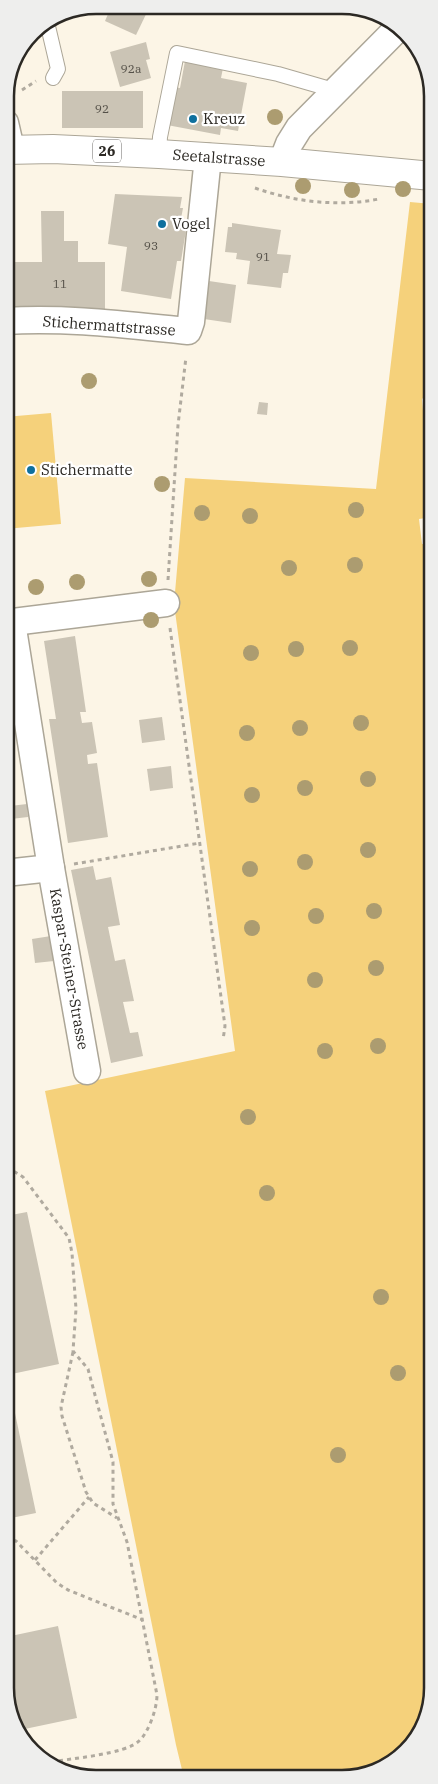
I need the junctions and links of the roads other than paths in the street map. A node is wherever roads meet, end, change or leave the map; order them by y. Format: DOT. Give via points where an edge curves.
graph roads {
  1 [pos="48,30"];
  2 [pos="394,32"];
  3 [pos="52,78"];
  4 [pos="337,91"];
  5 [pos="14,150"];
  6 [pos="159,154"];
  7 [pos="208,157"];
  8 [pos="282,162"];
  9 [pos="424,175"];
  10 [pos="14,322"];
  11 [pos="166,603"];
  12 [pos="14,622"];
  13 [pos="14,635"];
  14 [pos="51,868"];
  15 [pos="14,872"];
  16 [pos="87,1071"];
  1 -- 3 [label="lane" via="58,69"];
  2 -- 4 [label="street"];
  4 -- 6 [label="lane" via="278,74 177,53"];
  4 -- 8 [label="street" via="299,128"];
  5 -- 6 [label="main road, Seetalstrasse / 26"];
  6 -- 7 [label="main road, Seetalstrasse / 26"];
  7 -- 8 [label="main road, Seetalstrasse / 26"];
  7 -- 10 [label="street, Stichermattstrasse" via="188,331 101,322"];
  8 -- 9 [label="main road, Seetalstrasse / 26"];
  11 -- 12 [label="street"];
  13 -- 14 [label="street, Kaspar-Steiner-Strasse"];
  14 -- 15 [label="street, Kaspar-Steiner-Strasse"];
  14 -- 16 [label="street, Kaspar-Steiner-Strasse"];
}
